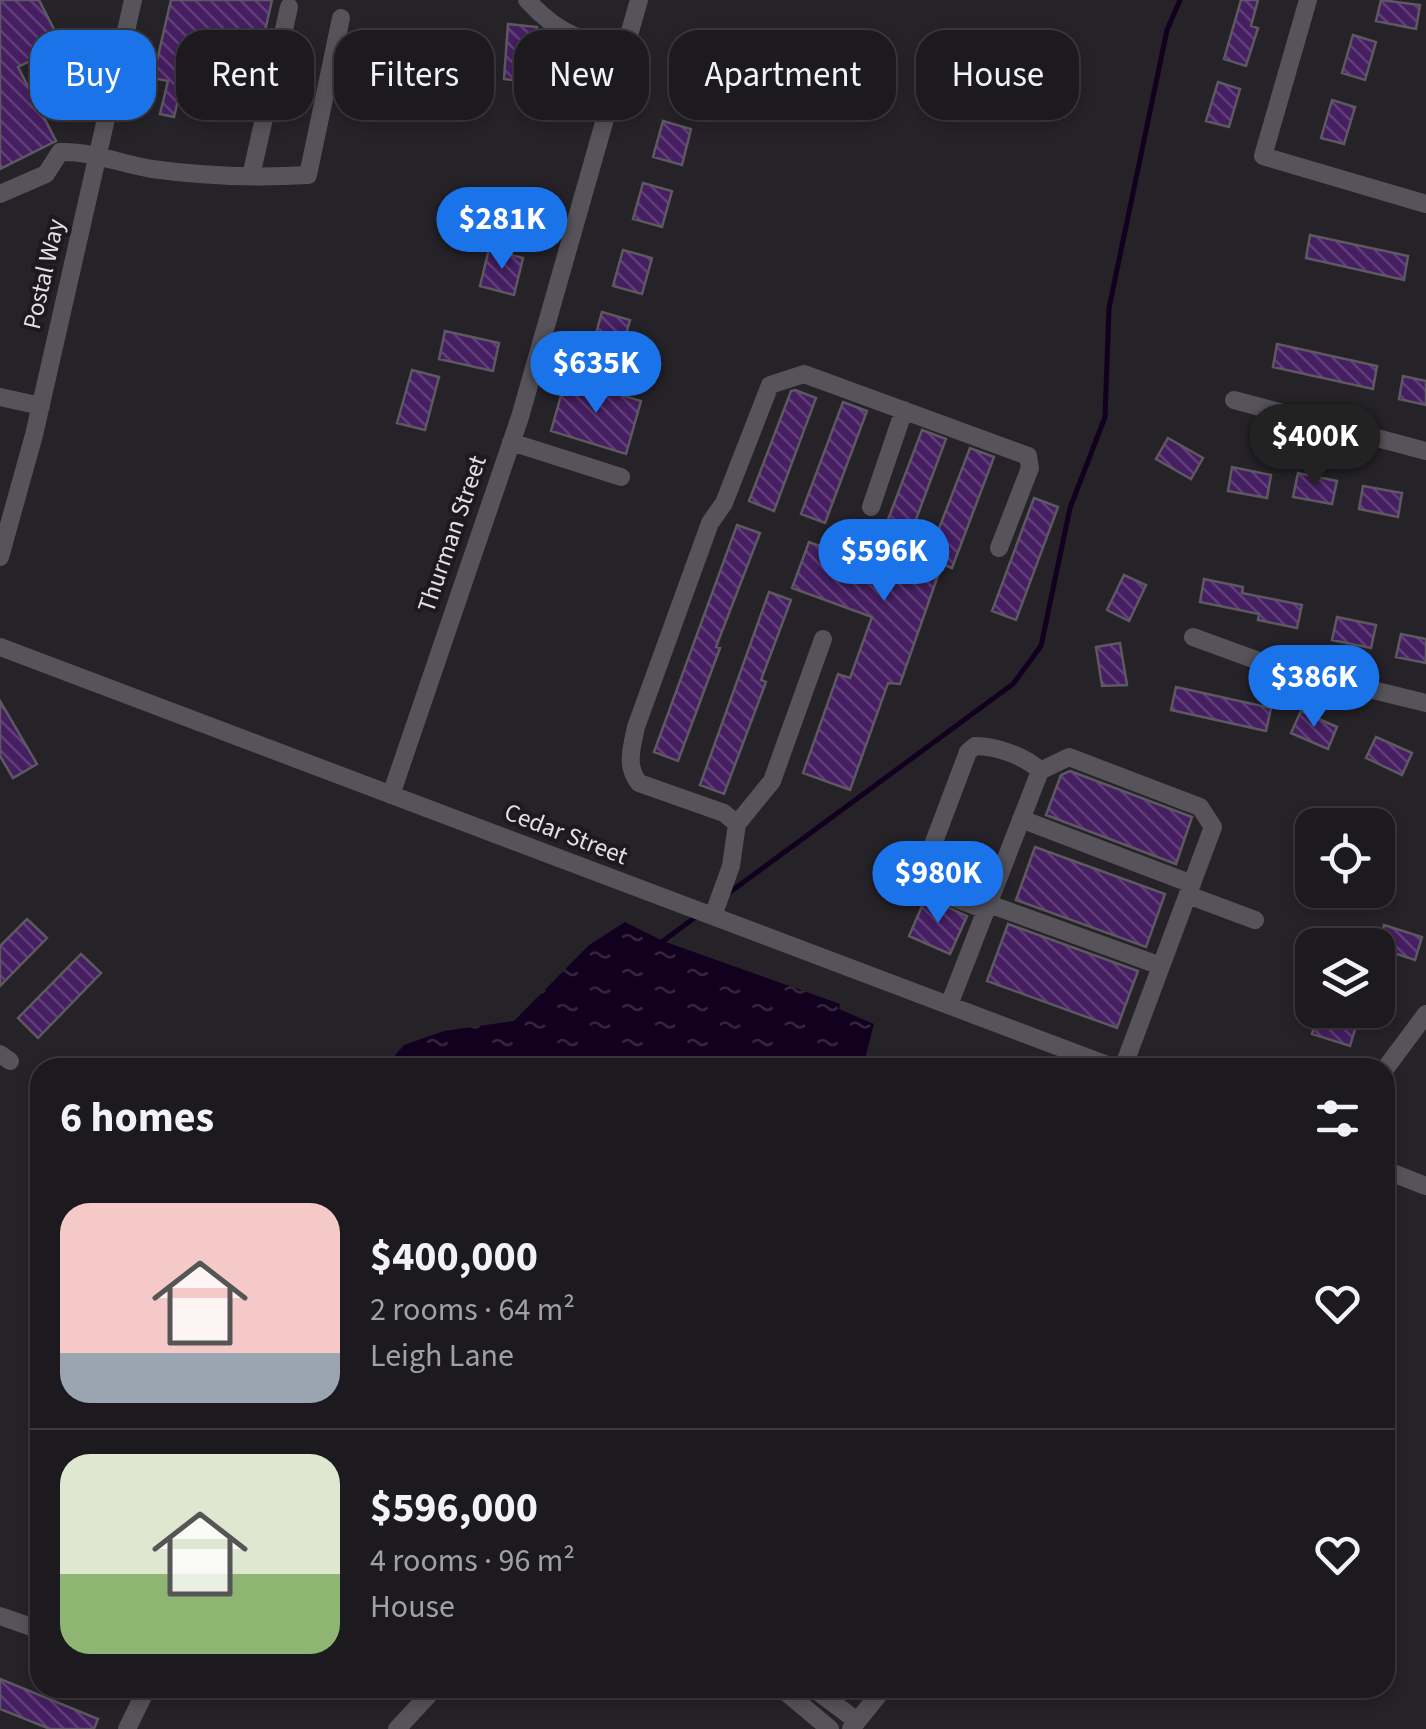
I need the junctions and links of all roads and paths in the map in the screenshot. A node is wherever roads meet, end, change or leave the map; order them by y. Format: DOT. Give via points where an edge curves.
graph roads {
  1 [pos="133,0"];
  2 [pos="528,0"];
  3 [pos="639,0"];
  4 [pos="1308,0"];
  5 [pos="290,7"];
  6 [pos="341,18"];
  7 [pos="563,30"];
  8 [pos="631,30"];
  9 [pos="605,120"];
  10 [pos="96,155"];
  11 [pos="251,176"];
  12 [pos="0,194"];
  13 [pos="1426,204"];
  14 [pos="0,396"];
  15 [pos="1234,400"];
  16 [pos="41,406"];
  17 [pos="904,410"];
  18 [pos="511,442"];
  19 [pos="1426,451"];
  20 [pos="621,478"];
  21 [pos="870,506"];
  22 [pos="1000,548"];
  23 [pos="0,558"];
  24 [pos="1193,637"];
  25 [pos="823,639"];
  26 [pos="0,647"];
  27 [pos="1426,703"];
  28 [pos="1040,771"];
  29 [pos="390,794"];
  30 [pos="1022,820"];
  31 [pos="737,824"];
  32 [pos="1190,889"];
  33 [pos="987,907"];
  34 [pos="713,916"];
  35 [pos="1255,920"];
  36 [pos="1161,966"];
  37 [pos="949,1005"];
  38 [pos="1426,1014"];
  39 [pos="1092,1058"];
  40 [pos="1123,1058"];
  41 [pos="1393,1058"];
  42 [pos="1395,1174"];
  43 [pos="1426,1186"];
  44 [pos="0,1616"];
  45 [pos="30,1626"];
  46 [pos="143,1698"];
  47 [pos="425,1698"];
  48 [pos="793,1698"];
  49 [pos="825,1698"];
  50 [pos="876,1698"];
  51 [pos="854,1725"];
  52 [pos="127,1729"];
  53 [pos="397,1729"];
  54 [pos="830,1729"];
  1 -- 10 [label="street, Postal Way"];
  2 -- 7 [label="street"];
  3 -- 8 [label="street, Thurman Street"];
  4 -- 13 [label="street" via="1262,156"];
  5 -- 11 [label="street"];
  6 -- 11 [label="street" via="308,176"];
  9 -- 18 [label="street, Thurman Street"];
  10 -- 11 [label="street" via="150,168"];
  10 -- 12 [label="street" via="60,152 46,174"];
  10 -- 16 [label="street, Postal Way"];
  14 -- 16 [label="street"];
  15 -- 19 [label="street"];
  16 -- 23 [label="street, Postal Way"];
  17 -- 21 [label="street"];
  17 -- 22 [label="street" via="1028,456 1030,468"];
  17 -- 31 [label="street" via="804,374 770,385 710,523 636,727 631,773 639,783 724,813"];
  18 -- 20 [label="street"];
  18 -- 29 [label="street, Thurman Street"];
  24 -- 27 [label="street" via="1267,664"];
  25 -- 31 [label="street" via="772,780"];
  26 -- 29 [label="street, Cedar Street"];
  28 -- 30 [label="street"];
  28 -- 32 [label="street" via="1069,757 1200,807 1214,827"];
  28 -- 33 [label="street" via="987,746 968,752 923,871 941,893"];
  29 -- 34 [label="street, Cedar Street"];
  30 -- 32 [label="street"];
  30 -- 33 [label="street"];
  31 -- 34 [label="street"];
  32 -- 35 [label="street"];
  32 -- 36 [label="street"];
  33 -- 36 [label="street"];
  33 -- 37 [label="street"];
  34 -- 37 [label="street, Cedar Street"];
  36 -- 40 [label="street"];
  37 -- 39 [label="street, Cedar Street"];
  38 -- 41 [label="street"];
  42 -- 43 [label="street"];
  44 -- 45 [label="street"];
  46 -- 52 [label="street"];
  47 -- 53 [label="street"];
  48 -- 54 [label="street"];
  49 -- 51 [label="street"];
  50 -- 51 [label="street"];
}
